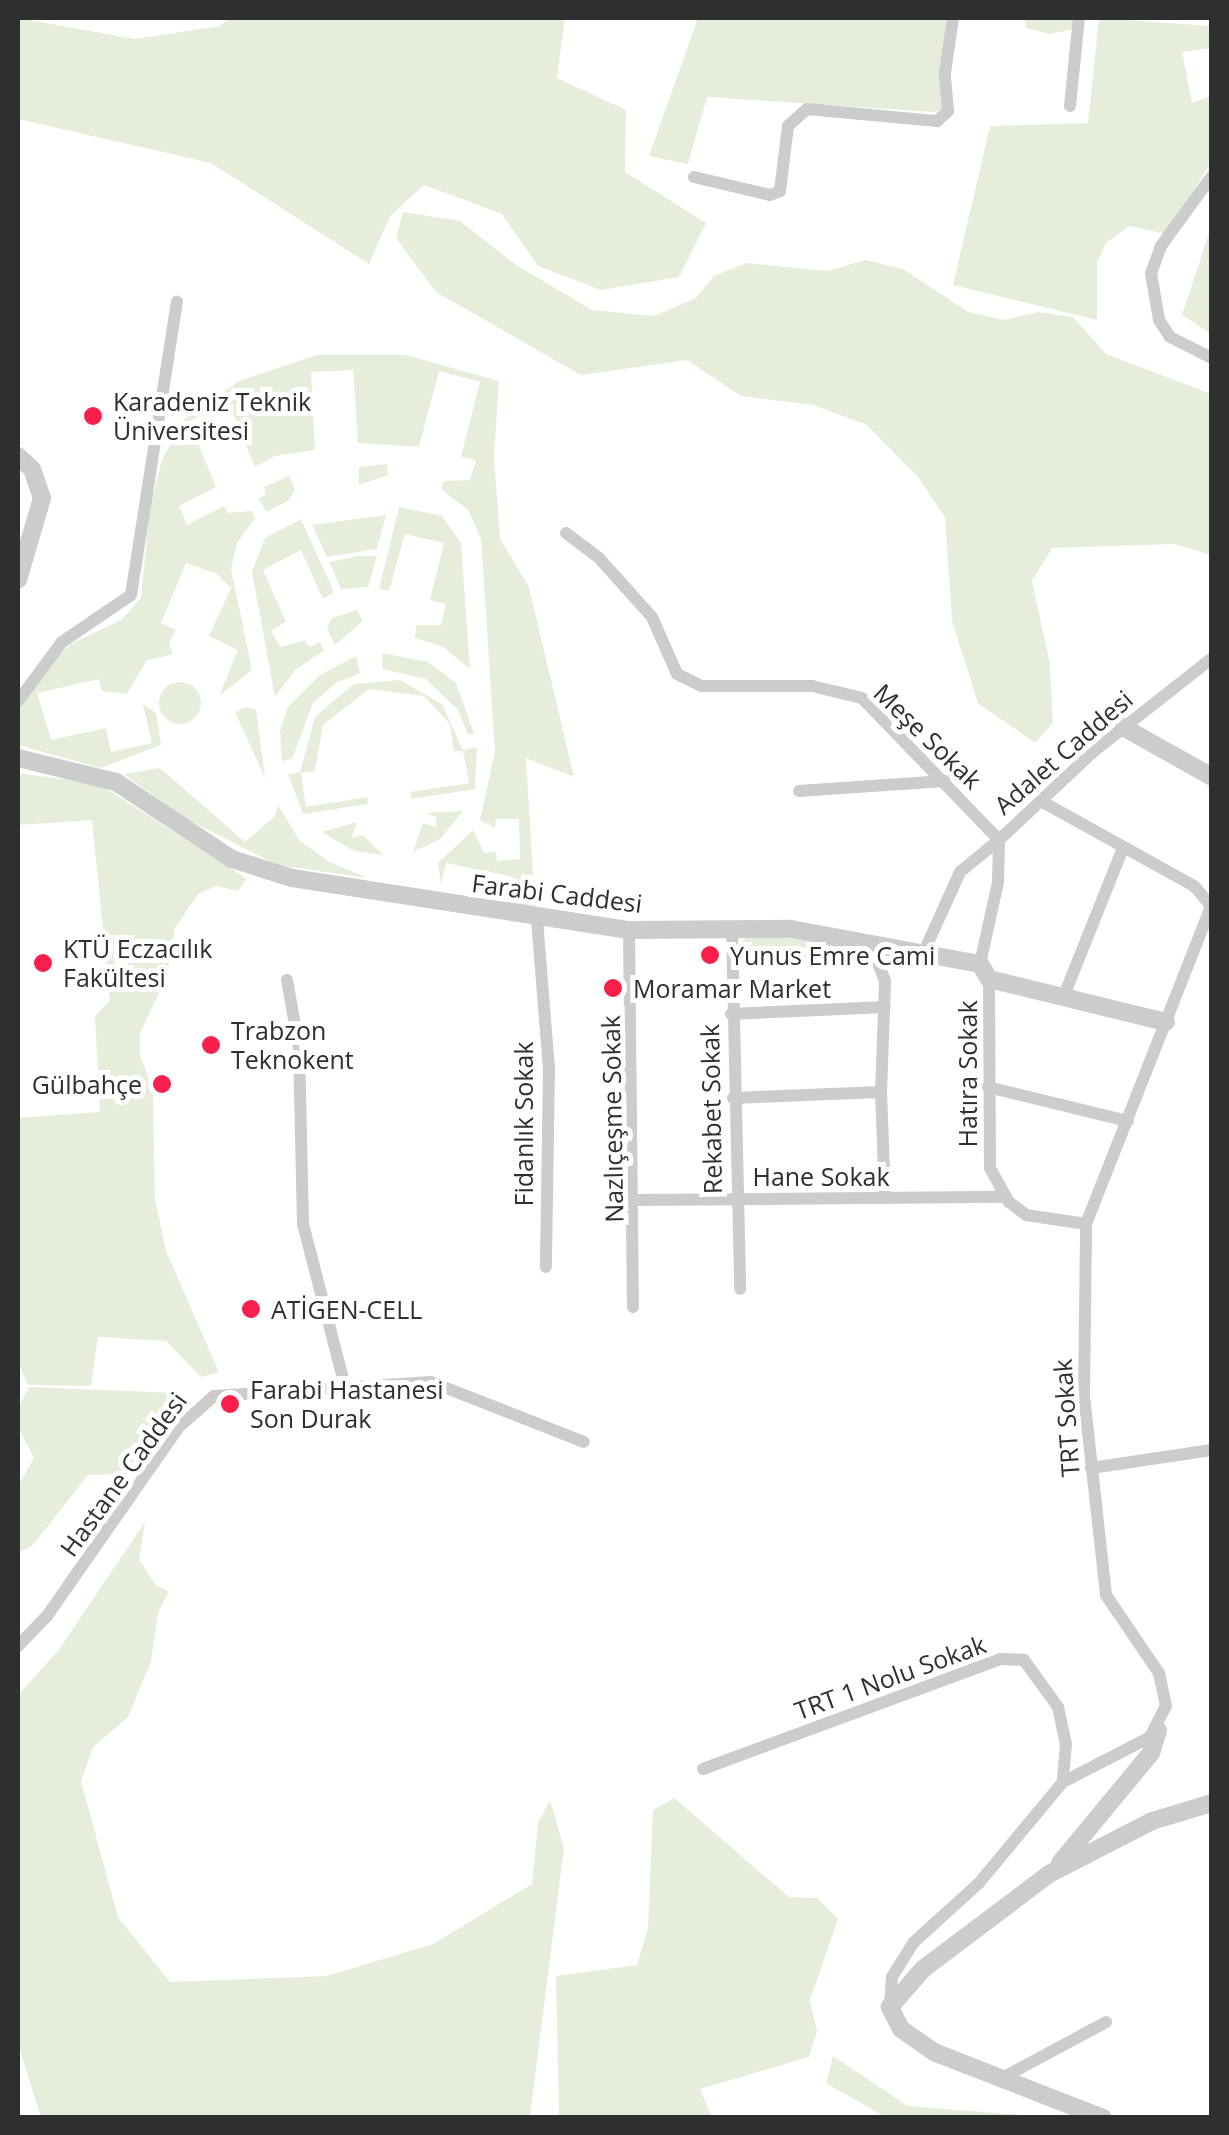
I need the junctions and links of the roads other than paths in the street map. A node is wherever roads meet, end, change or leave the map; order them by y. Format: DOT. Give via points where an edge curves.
graph roads {
  1 [pos="954,18"];
  2 [pos="1078,18"];
  3 [pos="1070,106"];
  4 [pos="1212,176"];
  5 [pos="694,177"];
  6 [pos="177,302"];
  7 [pos="1212,358"];
  8 [pos="18,456"];
  9 [pos="566,533"];
  10 [pos="18,580"];
  11 [pos="1212,658"];
  12 [pos="18,701"];
  13 [pos="1122,727"];
  14 [pos="18,758"];
  15 [pos="1212,776"];
  16 [pos="945,780"];
  17 [pos="799,791"];
  18 [pos="1044,803"];
  19 [pos="999,840"];
  20 [pos="1123,848"];
  21 [pos="538,920"];
  22 [pos="732,928"];
  23 [pos="629,930"];
  24 [pos="872,944"];
  25 [pos="922,954"];
  26 [pos="985,972"];
  27 [pos="287,980"];
  28 [pos="1065,993"];
  29 [pos="886,1007"];
  30 [pos="731,1014"];
  31 [pos="1166,1022"];
  32 [pos="988,1087"];
  33 [pos="880,1092"];
  34 [pos="733,1098"];
  35 [pos="1128,1121"];
  36 [pos="1006,1197"];
  37 [pos="884,1198"];
  38 [pos="734,1199"];
  39 [pos="637,1200"];
  40 [pos="1086,1224"];
  41 [pos="546,1268"];
  42 [pos="740,1290"];
  43 [pos="633,1308"];
  44 [pos="344,1383"];
  45 [pos="584,1442"];
  46 [pos="1212,1450"];
  47 [pos="1091,1468"];
  48 [pos="18,1646"];
  49 [pos="1158,1730"];
  50 [pos="704,1769"];
  51 [pos="1063,1782"];
  52 [pos="1212,1803"];
  53 [pos="1049,1874"];
  54 [pos="890,2007"];
  55 [pos="1106,2022"];
  56 [pos="1004,2077"];
  57 [pos="1104,2118"];
  1 -- 5 [label="street" via="945,73 948,111 938,120 806,110 788,126 780,191 752,192"];
  2 -- 3 [label="street"];
  4 -- 7 [label="street" via="1177,220 1151,273 1159,320 1170,337"];
  6 -- 12 [label="street" via="131,595 62,642"];
  8 -- 10 [label="street" via="32,468 42,498"];
  9 -- 16 [label="street, Meşe Sokak" via="599,558 652,618 677,674 702,686 812,686 862,698"];
  11 -- 13 [label="street, Adalet Caddesi"];
  13 -- 15 [label="street"];
  13 -- 18 [label="street, Adalet Caddesi"];
  14 -- 21 [label="street, Farabi Caddesi" via="116,782 256,869"];
  16 -- 17 [label="street"];
  16 -- 19 [label="street, Meşe Sokak"];
  18 -- 19 [label="street, Adalet Caddesi"];
  18 -- 20 [label="street, TRT Sokak"];
  19 -- 25 [label="street" via="960,872"];
  19 -- 26 [label="street, Adalet Caddesi"];
  20 -- 28 [label="street"];
  20 -- 31 [label="street, TRT Sokak" via="1194,886 1211,906"];
  21 -- 23 [label="street, Farabi Caddesi"];
  21 -- 41 [label="street, Fidanlık Sokak" via="549,1069"];
  22 -- 23 [label="street, Farabi Caddesi"];
  22 -- 24 [label="street, Farabi Caddesi" via="792,929"];
  22 -- 30 [label="street, Rekabet Sokak"];
  23 -- 39 [label="street, Nazlıçeşme Sokak"];
  24 -- 25 [label="street, Farabi Caddesi"];
  24 -- 29 [label="street"];
  25 -- 26 [label="street, Farabi Caddesi"];
  26 -- 28 [label="street, Farabi Caddesi"];
  26 -- 32 [label="street, Hatıra Sokak"];
  27 -- 44 [label="street" via="299,1048 303,1224"];
  28 -- 31 [label="street, Farabi Caddesi"];
  29 -- 30 [label="street"];
  29 -- 33 [label="street"];
  30 -- 34 [label="street, Rekabet Sokak"];
  31 -- 35 [label="street, TRT Sokak"];
  32 -- 35 [label="street"];
  32 -- 36 [label="street, Hatıra Sokak" via="990,1168"];
  33 -- 34 [label="street"];
  33 -- 37 [label="street"];
  34 -- 38 [label="street, Rekabet Sokak"];
  35 -- 40 [label="street, TRT Sokak"];
  36 -- 37 [label="street, Hane Sokak"];
  36 -- 40 [label="street" via="1026,1215"];
  37 -- 38 [label="street, Hane Sokak"];
  38 -- 39 [label="street, Hane Sokak"];
  38 -- 42 [label="street, Rekabet Sokak"];
  39 -- 43 [label="street, Nazlıçeşme Sokak"];
  40 -- 47 [label="street, TRT Sokak" via="1084,1397"];
  44 -- 45 [label="street, Hastane Caddesi" via="431,1382"];
  44 -- 48 [label="street, Hastane Caddesi" via="238,1390 204,1400 47,1616"];
  46 -- 47 [label="street"];
  47 -- 49 [label="street, TRT Sokak" via="1106,1596 1159,1673 1166,1706"];
  49 -- 51 [label="street"];
  49 -- 53 [label="street" via="1139,1769"];
  50 -- 51 [label="street, TRT 1 Nolu Sokak" via="1000,1658 1024,1660 1058,1706 1066,1744"];
  51 -- 54 [label="street" via="979,1883 914,1944 892,1976"];
  52 -- 53 [label="street" via="1152,1820"];
  53 -- 54 [label="street" via="923,1969"];
  54 -- 56 [label="street" via="901,2029 934,2052"];
  55 -- 56 [label="street"];
  56 -- 57 [label="street"];
}
